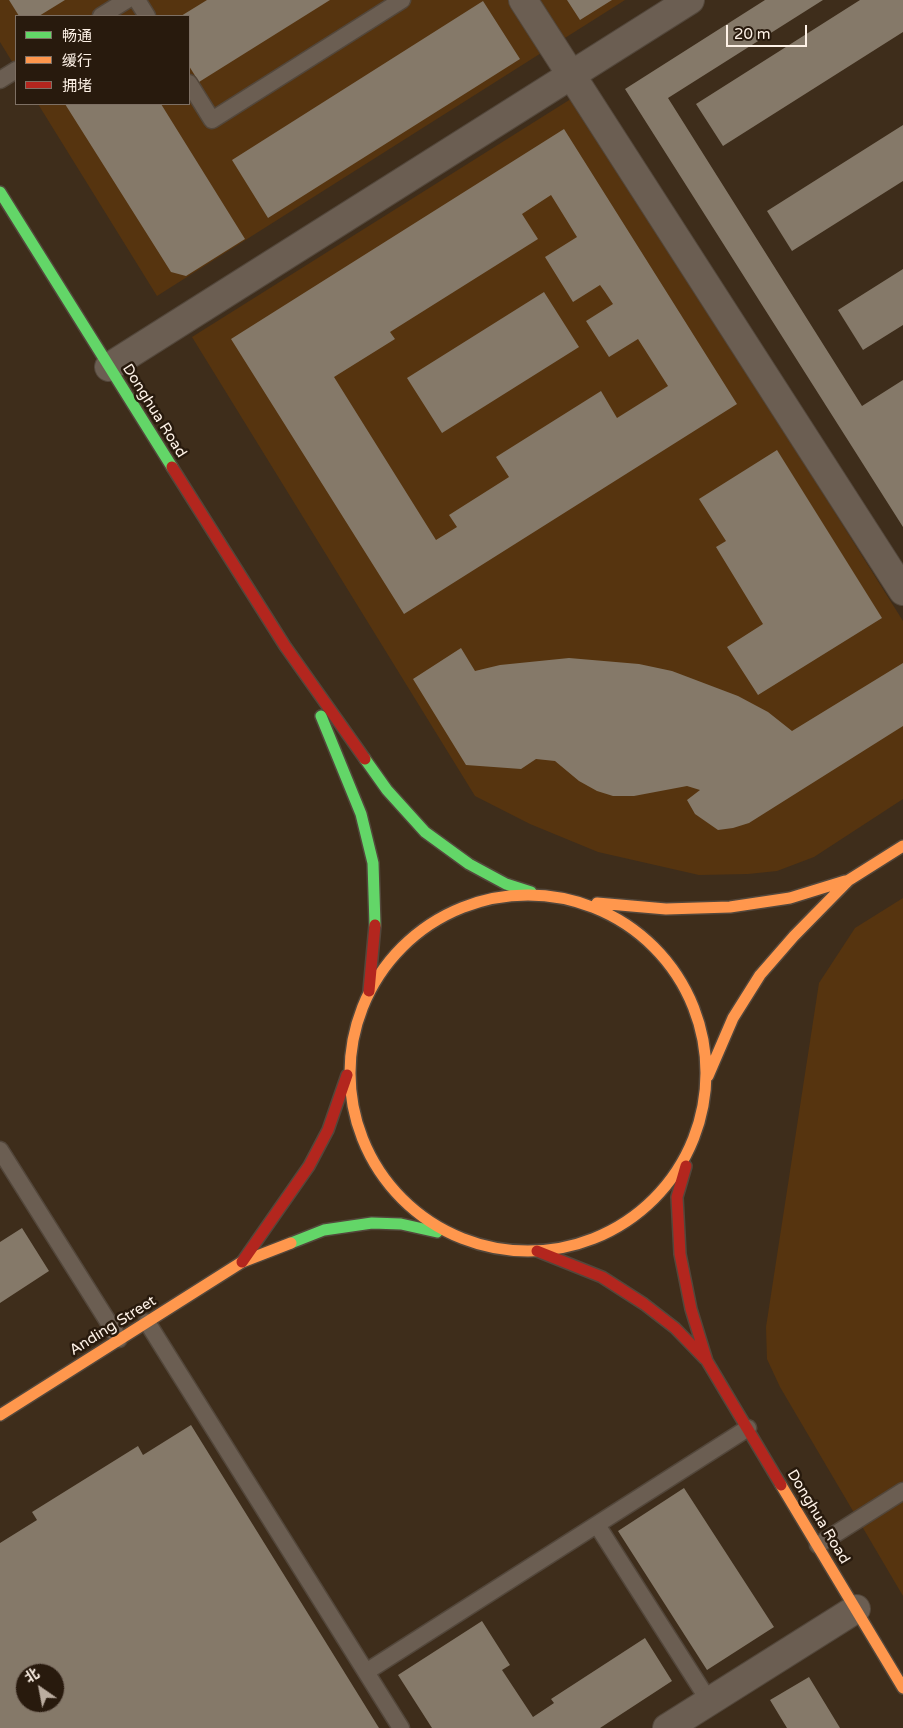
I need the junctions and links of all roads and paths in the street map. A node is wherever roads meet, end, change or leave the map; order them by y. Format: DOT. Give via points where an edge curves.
graph roads {
  1 [pos="127,0"];
  2 [pos="136,0"];
  3 [pos="402,0"];
  4 [pos="523,0"];
  5 [pos="690,0"];
  6 [pos="103,15"];
  7 [pos="146,15"];
  8 [pos="15,71"];
  9 [pos="571,75"];
  10 [pos="0,80"];
  11 [pos="190,84"];
  12 [pos="0,192"];
  13 [pos="108,368"];
  14 [pos="903,591"];
  15 [pos="285,646"];
  16 [pos="903,846"];
  17 [pos="849,880"];
  18 [pos="547,896"];
  19 [pos="572,901"];
  20 [pos="369,993"];
  21 [pos="350,1066"];
  22 [pos="707,1080"];
  23 [pos="694,1137"];
  24 [pos="0,1150"];
  25 [pos="451,1234"];
  26 [pos="537,1251"];
  27 [pos="242,1262"];
  28 [pos="147,1322"];
  29 [pos="119,1339"];
  30 [pos="708,1361"];
  31 [pos="0,1415"];
  32 [pos="748,1428"];
  33 [pos="903,1491"];
  34 [pos="597,1525"];
  35 [pos="818,1545"];
  36 [pos="856,1609"];
  37 [pos="366,1672"];
  38 [pos="903,1688"];
  39 [pos="709,1701"];
  40 [pos="401,1728"];
  41 [pos="667,1728"];
  1 -- 6 [label="lane"];
  2 -- 7 [label="lane"];
  3 -- 11 [label="lane" via="212,120"];
  4 -- 9 [label="street"];
  5 -- 9 [label="street"];
  8 -- 10 [label="lane"];
  9 -- 13 [label="street"];
  9 -- 14 [label="street"];
  12 -- 13 [label="street, Donghua Road"];
  13 -- 15 [label="street, Donghua Road"];
  15 -- 18 [label="street" via="387,790 425,832 469,864 506,884"];
  15 -- 20 [label="street" via="324,720 361,814 373,863 375,925"];
  16 -- 17 [label="street"];
  17 -- 19 [label="street" via="790,898 730,907 666,909"];
  17 -- 22 [label="street" via="760,975 733,1018"];
  18 -- 19 [label="street"];
  18 -- 20 [label="street" via="497,898 447,915 402,948"];
  19 -- 22 [label="street" via="618,919 645,939 674,970 699,1022"];
  20 -- 21 [label="street" via="358,1019"];
  21 -- 25 [label="street" via="358,1129 384,1179 426,1220"];
  21 -- 27 [label="street" via="328,1130 309,1166"];
  22 -- 23 [label="street" via="703,1109"];
  23 -- 26 [label="street" via="665,1188 620,1226 594,1239"];
  23 -- 30 [label="street" via="677,1197 680,1254 691,1309"];
  24 -- 29 [label="lane"];
  25 -- 26 [label="street" via="478,1245"];
  25 -- 27 [label="street" via="400,1224 362,1224 324,1230"];
  26 -- 30 [label="street" via="602,1277 644,1304 675,1328"];
  27 -- 28 [label="street, Anding Street"];
  28 -- 29 [label="street, Anding Street"];
  28 -- 37 [label="lane"];
  29 -- 31 [label="street, Anding Street"];
  30 -- 32 [label="street, Donghua Road"];
  32 -- 34 [label="lane"];
  32 -- 35 [label="street, Donghua Road"];
  33 -- 35 [label="lane"];
  34 -- 37 [label="lane"];
  34 -- 39 [label="lane"];
  35 -- 36 [label="street, Donghua Road"];
  36 -- 38 [label="street, Donghua Road"];
  36 -- 39 [label="street"];
  37 -- 40 [label="lane"];
  39 -- 41 [label="street"];
}
